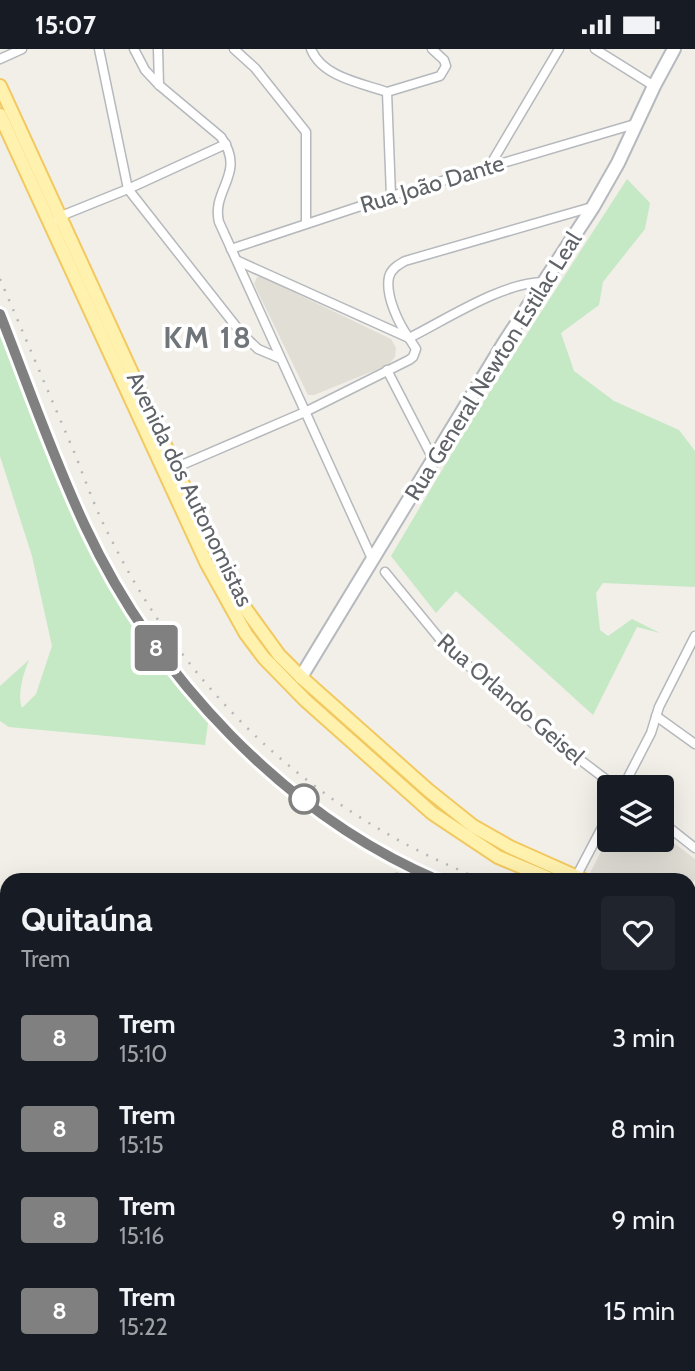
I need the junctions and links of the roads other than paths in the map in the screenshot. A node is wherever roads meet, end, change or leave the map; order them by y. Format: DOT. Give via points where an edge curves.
graph roads {
  1 [pos="22,49"];
  2 [pos="99,49"];
  3 [pos="134,49"];
  4 [pos="158,49"];
  5 [pos="234,49"];
  6 [pos="311,49"];
  7 [pos="432,49"];
  8 [pos="559,49"];
  9 [pos="595,49"];
  10 [pos="674,49"];
  11 [pos="0,59"];
  12 [pos="159,85"];
  13 [pos="0,86"];
  14 [pos="654,86"];
  15 [pos="387,92"];
  16 [pos="0,115"];
  17 [pos="635,124"];
  18 [pos="226,144"];
  19 [pos="489,167"];
  20 [pos="128,189"];
  21 [pos="391,196"];
  22 [pos="593,207"];
  23 [pos="61,216"];
  24 [pos="306,222"];
  25 [pos="52,226"];
  26 [pos="231,249"];
  27 [pos="238,261"];
  28 [pos="544,282"];
  29 [pos="409,338"];
  30 [pos="279,358"];
  31 [pos="387,370"];
  32 [pos="305,412"];
  33 [pos="158,458"];
  34 [pos="433,459"];
  35 [pos="177,467"];
  36 [pos="373,561"];
  37 [pos="386,572"];
  38 [pos="695,636"];
  39 [pos="301,677"];
  40 [pos="656,716"];
  41 [pos="695,744"];
  42 [pos="600,775"];
  43 [pos="629,775"];
  44 [pos="674,831"];
  45 [pos="597,841"];
  46 [pos="695,848"];
  47 [pos="536,873"];
  48 [pos="567,873"];
  49 [pos="583,873"];
  1 -- 11 [label="street"];
  2 -- 20 [label="street"];
  3 -- 12 [label="street"];
  4 -- 12 [label="street"];
  5 -- 24 [label="street" via="306,132"];
  6 -- 15 [label="street" via="315,59 331,72"];
  7 -- 15 [label="street" via="446,66 440,76"];
  8 -- 19 [label="street"];
  9 -- 14 [label="street"];
  10 -- 14 [label="street, Rua General Newton Estilac Leal"];
  12 -- 18 [label="street"];
  13 -- 23 [label="main road, Avenida dos Autonomistas"];
  14 -- 17 [label="street, Rua General Newton Estilac Leal"];
  15 -- 21 [label="street"];
  16 -- 25 [label="main road, Avenida dos Autonomistas"];
  17 -- 19 [label="street, Rua João Dante"];
  17 -- 22 [label="street, Rua General Newton Estilac Leal"];
  18 -- 20 [label="street"];
  18 -- 26 [label="street" via="232,163 217,214"];
  19 -- 21 [label="street, Rua João Dante"];
  20 -- 23 [label="street"];
  20 -- 30 [label="street" via="242,334 258,349"];
  21 -- 24 [label="street, Rua João Dante"];
  22 -- 28 [label="street, Rua General Newton Estilac Leal"];
  22 -- 29 [label="street" via="396,266 388,287"];
  23 -- 25 [label="street"];
  23 -- 35 [label="main road, Avenida dos Autonomistas"];
  24 -- 26 [label="street, Rua João Dante"];
  25 -- 33 [label="main road, Avenida dos Autonomistas"];
  26 -- 27 [label="street"];
  27 -- 29 [label="street"];
  27 -- 30 [label="street"];
  28 -- 29 [label="street" via="506,289"];
  28 -- 34 [label="street, Rua General Newton Estilac Leal"];
  29 -- 31 [label="street" via="416,349 413,357"];
  30 -- 32 [label="street"];
  31 -- 32 [label="street"];
  31 -- 34 [label="street"];
  32 -- 35 [label="street"];
  32 -- 36 [label="street"];
  33 -- 35 [label="main road"];
  33 -- 47 [label="main road, Avenida dos Autonomistas" via="229,605 278,673 440,819 498,857"];
  34 -- 36 [label="street, Rua General Newton Estilac Leal"];
  35 -- 39 [label="main road, Avenida dos Autonomistas" via="245,608"];
  36 -- 39 [label="street, Rua General Newton Estilac Leal"];
  37 -- 42 [label="street, Rua Orlando Geisel" via="444,645 537,727"];
  38 -- 40 [label="street"];
  39 -- 48 [label="main road, Avenida dos Autonomistas" via="473,826"];
  40 -- 41 [label="street"];
  40 -- 43 [label="street"];
  44 -- 46 [label="street"];
  45 -- 49 [label="street"];
}
